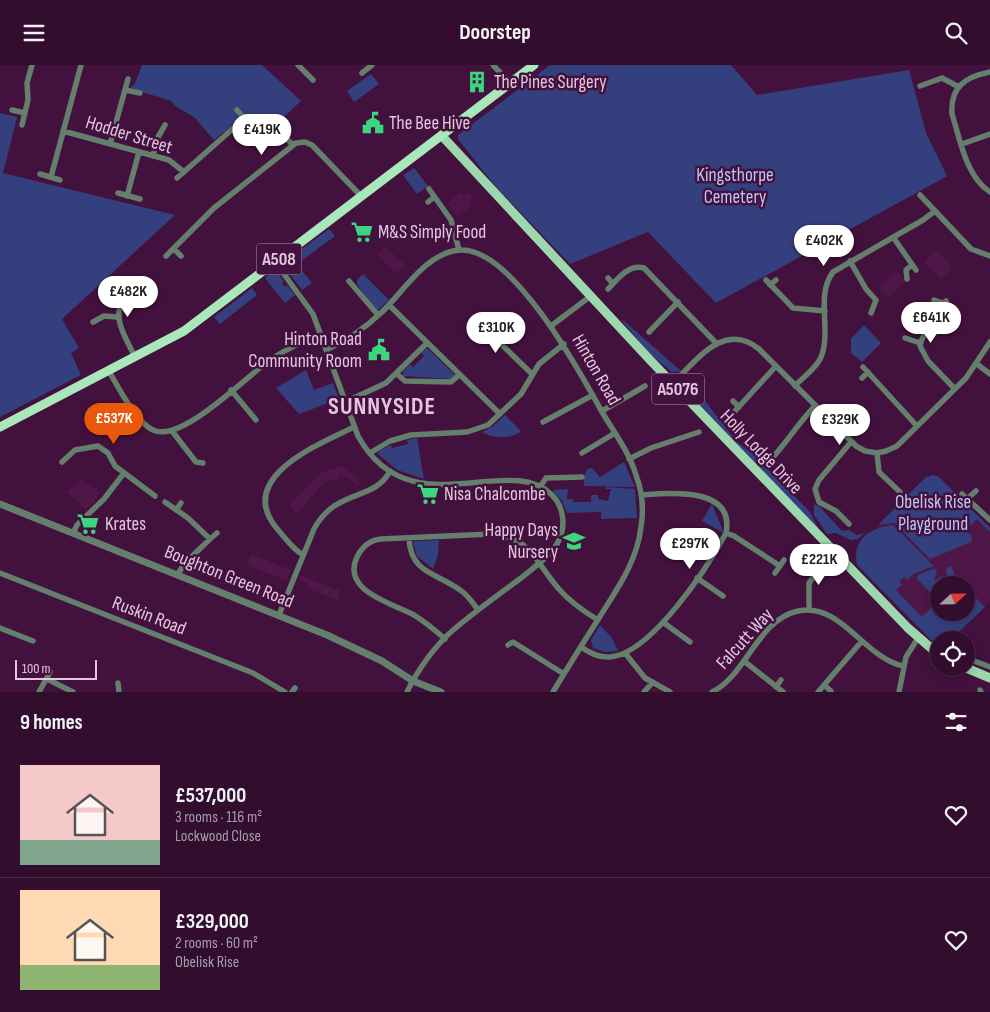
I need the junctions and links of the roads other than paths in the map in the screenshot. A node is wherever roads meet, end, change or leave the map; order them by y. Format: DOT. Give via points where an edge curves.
graph roads {
  1 [pos="32,65"];
  2 [pos="81,65"];
  3 [pos="298,65"];
  4 [pos="493,65"];
  5 [pos="534,65"];
  6 [pos="990,72"];
  7 [pos="128,79"];
  8 [pos="313,81"];
  9 [pos="510,83"];
  10 [pos="920,85"];
  11 [pos="957,86"];
  12 [pos="125,90"];
  13 [pos="140,93"];
  14 [pos="238,109"];
  15 [pos="12,110"];
  16 [pos="25,113"];
  17 [pos="245,118"];
  18 [pos="22,125"];
  19 [pos="165,125"];
  20 [pos="250,125"];
  21 [pos="274,126"];
  22 [pos="63,131"];
  23 [pos="990,134"];
  24 [pos="442,136"];
  25 [pos="110,144"];
  26 [pos="292,144"];
  27 [pos="962,144"];
  28 [pos="139,152"];
  29 [pos="153,156"];
  30 [pos="184,172"];
  31 [pos="40,174"];
  32 [pos="51,177"];
  33 [pos="177,178"];
  34 [pos="60,179"];
  35 [pos="429,189"];
  36 [pos="990,192"];
  37 [pos="118,193"];
  38 [pos="127,195"];
  39 [pos="920,195"];
  40 [pos="361,196"];
  41 [pos="434,197"];
  42 [pos="140,199"];
  43 [pos="428,202"];
  44 [pos="935,211"];
  45 [pos="893,237"];
  46 [pos="174,249"];
  47 [pos="459,250"];
  48 [pos="166,256"];
  49 [pos="181,256"];
  50 [pos="990,256"];
  51 [pos="850,261"];
  52 [pos="275,262"];
  53 [pos="608,279"];
  54 [pos="907,279"];
  55 [pos="776,280"];
  56 [pos="142,281"];
  57 [pos="349,281"];
  58 [pos="613,284"];
  59 [pos="608,289"];
  60 [pos="128,294"];
  61 [pos="592,295"];
  62 [pos="134,300"];
  63 [pos="934,300"];
  64 [pos="678,301"];
  65 [pos="389,305"];
  66 [pos="825,311"];
  67 [pos="871,313"];
  68 [pos="378,315"];
  69 [pos="117,317"];
  70 [pos="476,319"];
  71 [pos="650,321"];
  72 [pos="93,322"];
  73 [pos="551,326"];
  74 [pos="655,326"];
  75 [pos="649,332"];
  76 [pos="321,335"];
  77 [pos="905,338"];
  78 [pos="990,342"];
  79 [pos="427,343"];
  80 [pos="716,343"];
  81 [pos="920,343"];
  82 [pos="564,344"];
  83 [pos="326,350"];
  84 [pos="135,357"];
  85 [pos="977,364"];
  86 [pos="776,366"];
  87 [pos="862,367"];
  88 [pos="108,370"];
  89 [pos="868,372"];
  90 [pos="397,374"];
  91 [pos="532,374"];
  92 [pos="990,374"];
  93 [pos="459,375"];
  94 [pos="862,378"];
  95 [pos="673,383"];
  96 [pos="645,386"];
  97 [pos="795,386"];
  98 [pos="955,389"];
  99 [pos="231,390"];
  100 [pos="593,395"];
  101 [pos="733,401"];
  102 [pos="345,402"];
  103 [pos="815,406"];
  104 [pos="739,407"];
  105 [pos="602,411"];
  106 [pos="734,412"];
  107 [pos="500,414"];
  108 [pos="256,420"];
  109 [pos="543,422"];
  110 [pos="917,426"];
  111 [pos="0,427"];
  112 [pos="354,427"];
  113 [pos="172,431"];
  114 [pos="699,432"];
  115 [pos="615,433"];
  116 [pos="675,440"];
  117 [pos="851,442"];
  118 [pos="583,444"];
  119 [pos="677,446"];
  120 [pos="370,453"];
  121 [pos="773,453"];
  122 [pos="877,453"];
  123 [pos="629,459"];
  124 [pos="66,462"];
  125 [pos="198,464"];
  126 [pos="390,471"];
  127 [pos="124,473"];
  128 [pos="582,477"];
  129 [pos="540,487"];
  130 [pos="976,491"];
  131 [pos="901,493"];
  132 [pos="962,494"];
  133 [pos="641,495"];
  134 [pos="155,496"];
  135 [pos="968,499"];
  136 [pos="165,503"];
  137 [pos="181,503"];
  138 [pos="0,504"];
  139 [pos="176,510"];
  140 [pos="990,520"];
  141 [pos="845,523"];
  142 [pos="73,533"];
  143 [pos="217,533"];
  144 [pos="726,533"];
  145 [pos="409,538"];
  146 [pos="210,539"];
  147 [pos="303,555"];
  148 [pos="784,560"];
  149 [pos="826,561"];
  150 [pos="540,562"];
  151 [pos="780,566"];
  152 [pos="822,566"];
  153 [pos="828,572"];
  154 [pos="0,573"];
  155 [pos="775,573"];
  156 [pos="178,574"];
  157 [pos="697,578"];
  158 [pos="723,596"];
  159 [pos="478,610"];
  160 [pos="809,610"];
  161 [pos="279,615"];
  162 [pos="598,619"];
  163 [pos="664,623"];
  164 [pos="0,627"];
  165 [pos="918,638"];
  166 [pos="445,639"];
  167 [pos="33,641"];
  168 [pos="862,641"];
  169 [pos="690,642"];
  170 [pos="508,645"];
  171 [pos="581,647"];
  172 [pos="930,648"];
  173 [pos="625,653"];
  174 [pos="744,661"];
  175 [pos="975,661"];
  176 [pos="904,666"];
  177 [pos="990,667"];
  178 [pos="50,672"];
  179 [pos="975,672"];
  180 [pos="564,674"];
  181 [pos="990,678"];
  182 [pos="47,679"];
  183 [pos="781,680"];
  184 [pos="413,681"];
  185 [pos="118,683"];
  186 [pos="652,683"];
  187 [pos="824,685"];
  188 [pos="776,687"];
  189 [pos="831,691"];
  190 [pos="40,692"];
  191 [pos="73,692"];
  192 [pos="119,692"];
  193 [pos="285,692"];
  194 [pos="407,692"];
  195 [pos="441,692"];
  196 [pos="553,692"];
  197 [pos="644,692"];
  198 [pos="670,692"];
  199 [pos="712,692"];
  200 [pos="782,692"];
  201 [pos="818,692"];
  202 [pos="899,692"];
  1 -- 16 [label="street"];
  2 -- 22 [label="street"];
  3 -- 8 [label="street"];
  4 -- 9 [label="street"];
  5 -- 9 [label="highway, A508"];
  6 -- 11 [label="street"];
  7 -- 12 [label="street"];
  9 -- 24 [label="highway, A508"];
  10 -- 11 [label="street" via="942,78"];
  11 -- 27 [label="street" via="952,99 952,114"];
  12 -- 13 [label="street"];
  12 -- 25 [label="street"];
  14 -- 17 [label="street"];
  15 -- 16 [label="street"];
  16 -- 18 [label="street"];
  17 -- 20 [label="street"];
  17 -- 30 [label="street, Hodder Street"];
  19 -- 29 [label="street"];
  21 -- 26 [label="street"];
  22 -- 25 [label="street, Hodder Street"];
  22 -- 32 [label="street"];
  23 -- 27 [label="street"];
  24 -- 40 [label="highway, A508"];
  24 -- 61 [label="main road, Holly Lodge Drive / A5076"];
  25 -- 28 [label="street, Hodder Street"];
  26 -- 40 [label="street" via="301,141 311,144"];
  26 -- 46 [label="street" via="209,212"];
  27 -- 36 [label="street" via="976,180"];
  28 -- 29 [label="street, Hodder Street"];
  28 -- 38 [label="street"];
  29 -- 30 [label="street, Hodder Street" via="172,162"];
  30 -- 33 [label="street, Hodder Street"];
  31 -- 32 [label="street"];
  32 -- 34 [label="street"];
  35 -- 41 [label="street"];
  37 -- 38 [label="street"];
  38 -- 42 [label="street"];
  39 -- 44 [label="street"];
  40 -- 52 [label="highway, A508"];
  41 -- 43 [label="street"];
  41 -- 47 [label="street" via="451,220"];
  44 -- 45 [label="street"];
  44 -- 50 [label="street" via="971,249"];
  45 -- 51 [label="street"];
  45 -- 54 [label="street" via="914,267 906,270"];
  46 -- 48 [label="street"];
  46 -- 49 [label="street"];
  47 -- 65 [label="street" via="435,259"];
  47 -- 73 [label="street, Hinton Road" via="478,253 493,261"];
  51 -- 66 [label="street" via="830,276"];
  51 -- 67 [label="street" via="876,300"];
  52 -- 76 [label="street" via="307,304"];
  52 -- 84 [label="highway, A508" via="184,331"];
  53 -- 58 [label="street"];
  55 -- 66 [label="street" via="768,283 793,308"];
  56 -- 60 [label="street"];
  57 -- 68 [label="street"];
  58 -- 59 [label="street"];
  58 -- 64 [label="street" via="629,269 640,267"];
  60 -- 62 [label="street"];
  60 -- 69 [label="street" via="120,304"];
  61 -- 73 [label="street"];
  61 -- 95 [label="main road, Holly Lodge Drive / A5076"];
  63 -- 81 [label="street" via="944,302 940,317"];
  64 -- 74 [label="street"];
  64 -- 80 [label="street"];
  65 -- 68 [label="street"];
  65 -- 79 [label="street"];
  66 -- 97 [label="street" via="821,358"];
  68 -- 83 [label="street" via="349,338"];
  69 -- 72 [label="street" via="104,316"];
  69 -- 84 [label="street"];
  70 -- 91 [label="street"];
  71 -- 74 [label="street"];
  73 -- 82 [label="street, Hinton Road"];
  74 -- 75 [label="street"];
  76 -- 83 [label="street"];
  76 -- 99 [label="street" via="274,357"];
  77 -- 81 [label="street"];
  78 -- 85 [label="street"];
  79 -- 90 [label="street"];
  79 -- 93 [label="street"];
  80 -- 86 [label="street" via="735,339 747,341"];
  80 -- 95 [label="street"];
  81 -- 98 [label="street" via="928,361"];
  82 -- 91 [label="street"];
  82 -- 100 [label="street, Hinton Road"];
  83 -- 102 [label="street"];
  84 -- 88 [label="highway, A508"];
  85 -- 92 [label="street"];
  85 -- 98 [label="street"];
  86 -- 97 [label="street"];
  86 -- 104 [label="street"];
  87 -- 89 [label="street"];
  88 -- 111 [label="highway, A508"];
  88 -- 113 [label="street" via="143,423 155,431"];
  89 -- 94 [label="street"];
  89 -- 110 [label="street"];
  90 -- 93 [label="street" via="408,381 450,382"];
  90 -- 102 [label="street" via="381,387"];
  91 -- 107 [label="street" via="521,394"];
  93 -- 107 [label="street"];
  95 -- 165 [label="main road, Holly Lodge Drive / A5076"];
  96 -- 105 [label="street"];
  97 -- 103 [label="street"];
  98 -- 110 [label="street"];
  99 -- 108 [label="street"];
  99 -- 113 [label="street" via="201,415"];
  100 -- 105 [label="street, Hinton Road"];
  100 -- 109 [label="street"];
  101 -- 104 [label="street"];
  102 -- 112 [label="street"];
  103 -- 117 [label="street"];
  103 -- 121 [label="street" via="797,425 786,444"];
  104 -- 106 [label="street"];
  105 -- 115 [label="street, Hinton Road"];
  107 -- 120 [label="street" via="490,424 478,429 411,435 390,441"];
  110 -- 122 [label="street" via="895,447"];
  112 -- 120 [label="street"];
  112 -- 147 [label="street" via="295,459 276,475 266,492 265,507 269,519"];
  113 -- 125 [label="street"];
  114 -- 116 [label="street"];
  115 -- 118 [label="street" via="584,452"];
  115 -- 123 [label="street, Hinton Road"];
  116 -- 119 [label="street"];
  116 -- 123 [label="street"];
  117 -- 122 [label="street" via="860,449"];
  117 -- 141 [label="street" via="815,489 819,502 836,511"];
  120 -- 126 [label="street"];
  122 -- 131 [label="street" via="880,475"];
  123 -- 133 [label="street, Hinton Road"];
  124 -- 127 [label="street" via="75,450 98,446"];
  126 -- 129 [label="street" via="426,483 512,482"];
  126 -- 147 [label="street" via="374,489 344,499 328,510 316,525"];
  127 -- 134 [label="street"];
  127 -- 142 [label="street"];
  128 -- 129 [label="street" via="546,478"];
  129 -- 150 [label="street" via="554,498 563,520 557,543"];
  130 -- 135 [label="street"];
  132 -- 135 [label="street"];
  133 -- 144 [label="street" via="683,494 714,500 726,516"];
  133 -- 162 [label="street, Hinton Road" via="641,527 634,557"];
  135 -- 140 [label="street"];
  136 -- 139 [label="street"];
  137 -- 139 [label="street"];
  138 -- 142 [label="street, Boughton Green Road"];
  139 -- 146 [label="street"];
  142 -- 156 [label="street, Boughton Green Road"];
  143 -- 146 [label="street"];
  144 -- 151 [label="street"];
  144 -- 157 [label="street"];
  145 -- 150 [label="street" via="501,535 525,547"];
  145 -- 159 [label="street" via="410,551 418,565 460,589"];
  145 -- 166 [label="street" via="376,539 366,545 356,559 356,578 366,591 417,617"];
  146 -- 156 [label="street" via="184,563"];
  147 -- 161 [label="street"];
  148 -- 151 [label="street"];
  149 -- 152 [label="street"];
  150 -- 159 [label="street"];
  150 -- 162 [label="street" via="562,593"];
  151 -- 155 [label="street"];
  152 -- 153 [label="street"];
  152 -- 160 [label="street" via="809,583"];
  154 -- 193 [label="street, Ruskin Road" via="254,673"];
  156 -- 161 [label="street, Boughton Green Road"];
  157 -- 158 [label="street"];
  157 -- 163 [label="street"];
  159 -- 166 [label="street"];
  160 -- 168 [label="street" via="830,616"];
  160 -- 174 [label="street, Falcutt Way" via="791,613 779,620"];
  161 -- 184 [label="street, Boughton Green Road" via="356,648"];
  162 -- 171 [label="street, Hinton Road"];
  163 -- 169 [label="street"];
  163 -- 173 [label="street"];
  164 -- 167 [label="street"];
  165 -- 172 [label="main road, Holly Lodge Drive / A5076"];
  165 -- 176 [label="street" via="909,650"];
  166 -- 184 [label="street"];
  168 -- 176 [label="street" via="884,660"];
  168 -- 187 [label="street"];
  170 -- 180 [label="street" via="513,642"];
  171 -- 173 [label="street" via="604,657"];
  171 -- 180 [label="street, Hinton Road"];
  173 -- 186 [label="street"];
  174 -- 188 [label="street"];
  174 -- 199 [label="street, Falcutt Way" via="727,681"];
  175 -- 177 [label="street"];
  176 -- 202 [label="street"];
  178 -- 182 [label="street"];
  179 -- 181 [label="main road"];
  180 -- 196 [label="street, Hinton Road"];
  182 -- 190 [label="street"];
  182 -- 191 [label="street"];
  183 -- 188 [label="street"];
  184 -- 194 [label="street"];
  184 -- 195 [label="street, Boughton Green Road"];
  185 -- 192 [label="street"];
  186 -- 197 [label="street"];
  186 -- 198 [label="street"];
  187 -- 189 [label="street"];
  187 -- 201 [label="street"];
  188 -- 200 [label="street"];
}
